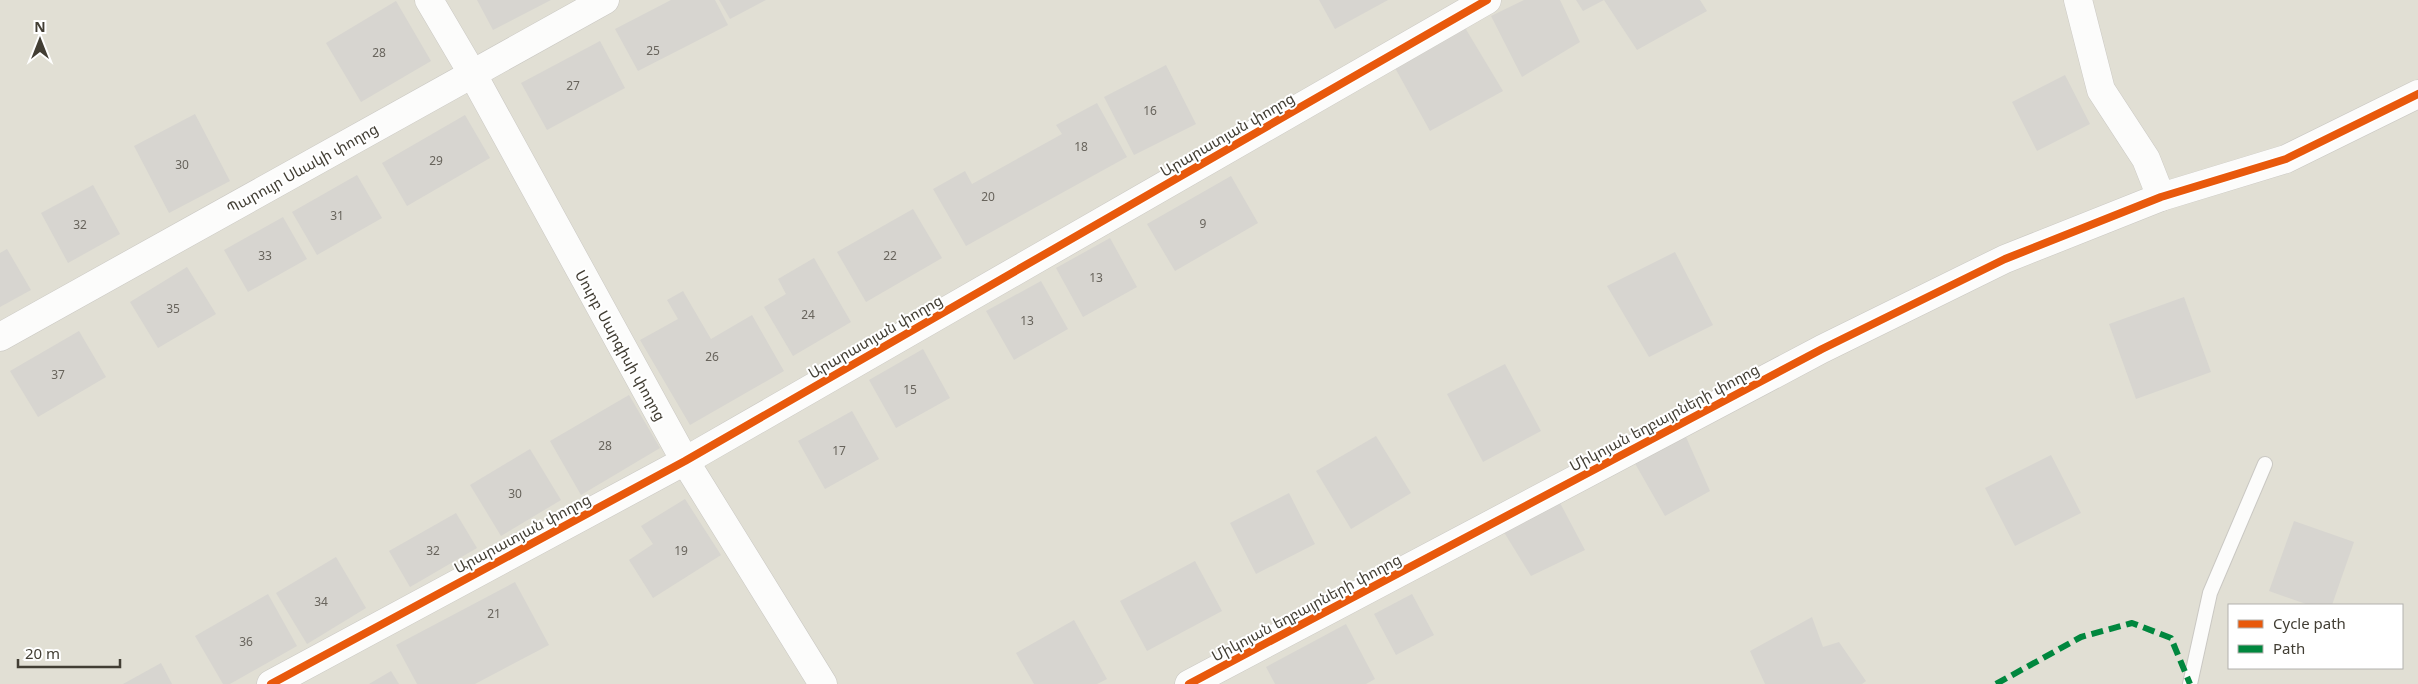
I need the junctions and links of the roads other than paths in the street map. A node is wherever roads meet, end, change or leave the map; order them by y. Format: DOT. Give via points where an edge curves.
graph roads {
  1 [pos="429,0"];
  2 [pos="605,0"];
  3 [pos="1487,0"];
  4 [pos="2078,0"];
  5 [pos="472,73"];
  6 [pos="2418,94"];
  7 [pos="2161,197"];
  8 [pos="0,336"];
  9 [pos="685,461"];
  10 [pos="2265,464"];
  11 [pos="271,684"];
  12 [pos="823,684"];
  13 [pos="1189,684"];
  14 [pos="2190,684"];
  1 -- 5 [label="street, Սուրբ Սարգիսի փողոց"];
  2 -- 5 [label="street, Պարույր Սևակի փողոց"];
  3 -- 9 [label="street, Արարատյան փողոց"];
  4 -- 7 [label="street" via="2101,90 2146,159"];
  5 -- 8 [label="street, Պարույր Սևակի փողոց"];
  5 -- 9 [label="street, Սուրբ Սարգիսի փողոց"];
  6 -- 7 [label="street, Միկոյան եղբայրների փողոց" via="2286,159"];
  7 -- 13 [label="street, Միկոյան եղբայրների փողոց" via="2005,259 1822,349"];
  9 -- 11 [label="street, Արարատյան փողոց"];
  9 -- 12 [label="street, Սուրբ Սարգիսի փողոց"];
  10 -- 14 [label="lane" via="2210,593"];
}
